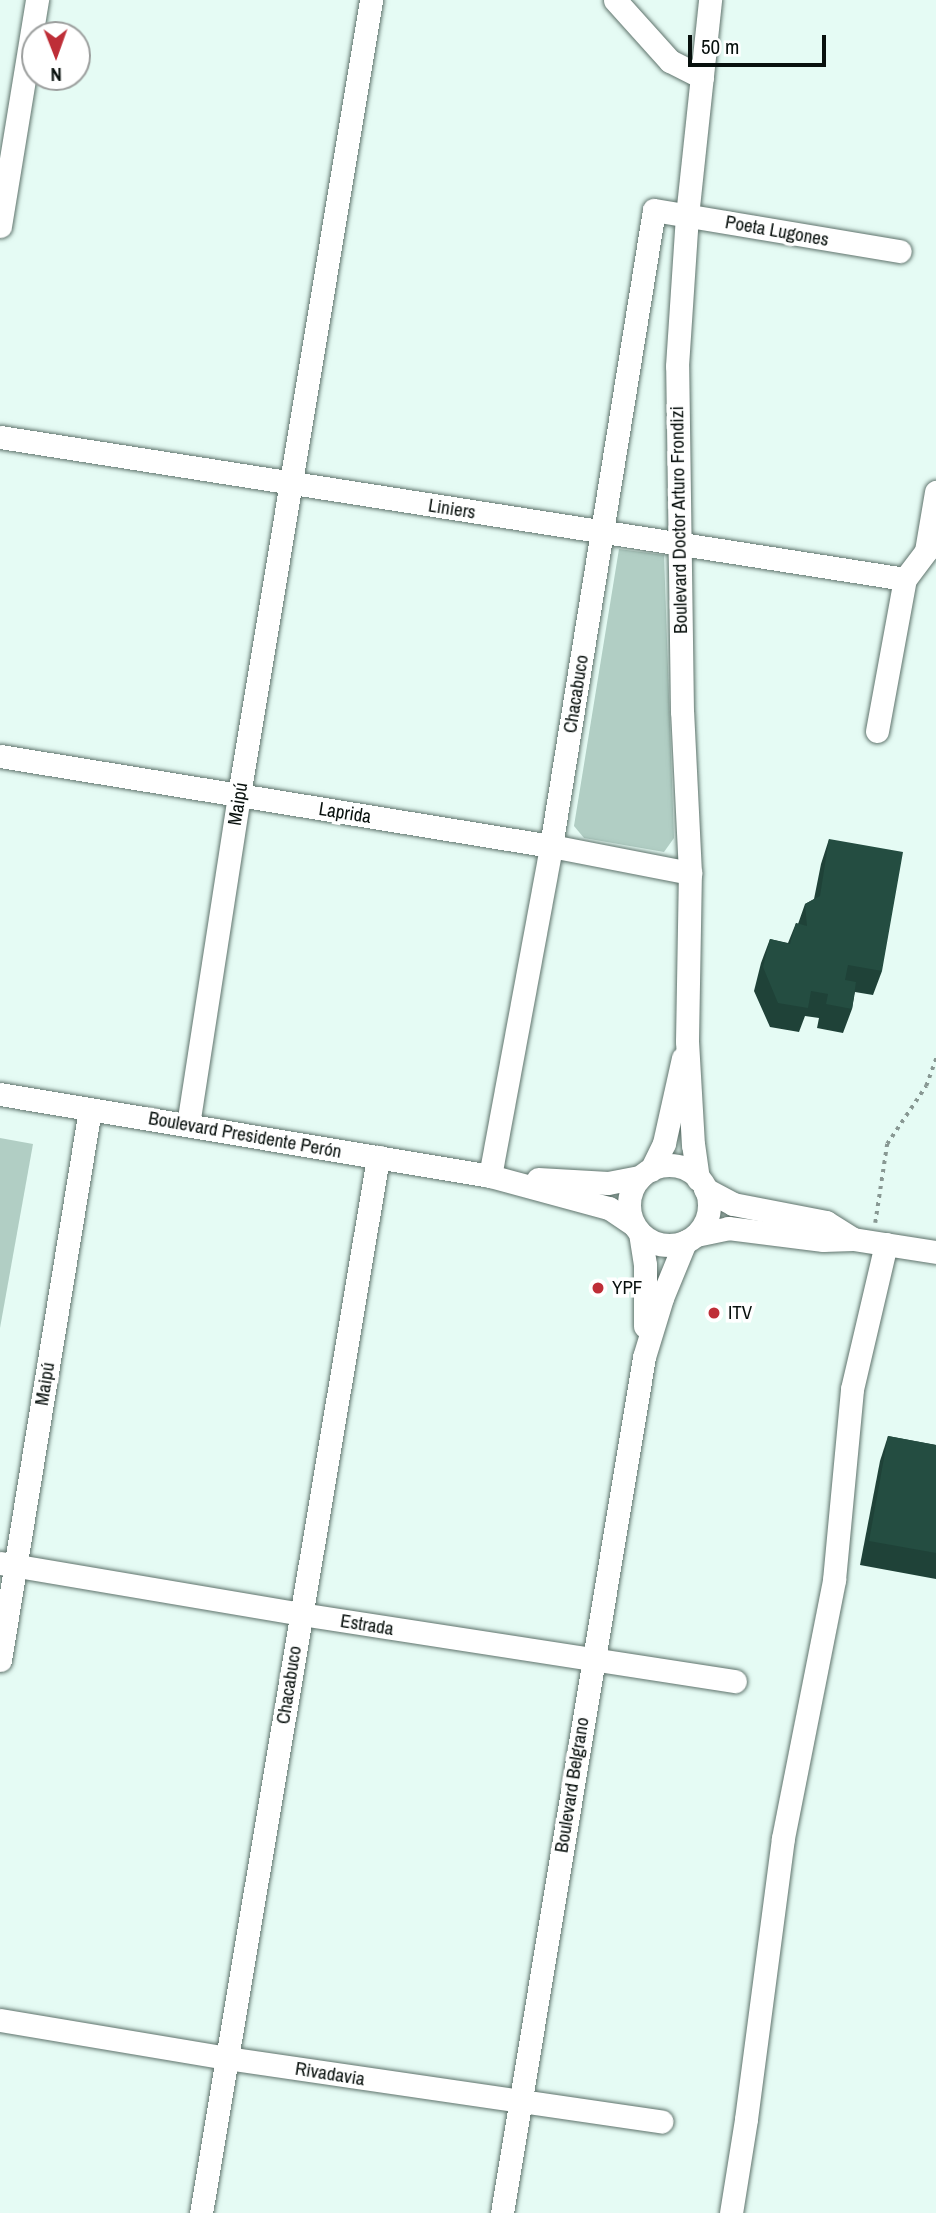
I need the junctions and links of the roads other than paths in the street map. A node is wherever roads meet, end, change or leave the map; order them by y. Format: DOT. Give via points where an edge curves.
graph roads {
  1 [pos="37,0"];
  2 [pos="371,0"];
  3 [pos="615,0"];
  4 [pos="710,0"];
  5 [pos="702,77"];
  6 [pos="9,109"];
  7 [pos="654,210"];
  8 [pos="687,216"];
  9 [pos="0,226"];
  10 [pos="900,251"];
  11 [pos="0,437"];
  12 [pos="290,483"];
  13 [pos="936,492"];
  14 [pos="603,533"];
  15 [pos="680,542"];
  16 [pos="905,579"];
  17 [pos="877,731"];
  18 [pos="0,756"];
  19 [pos="239,795"];
  20 [pos="551,846"];
  21 [pos="690,873"];
  22 [pos="687,1041"];
  23 [pos="0,1094"];
  24 [pos="90,1109"];
  25 [pos="188,1125"];
  26 [pos="378,1157"];
  27 [pos="645,1173"];
  28 [pos="490,1176"];
  29 [pos="702,1184"];
  30 [pos="637,1228"];
  31 [pos="690,1238"];
  32 [pos="871,1242"];
  33 [pos="936,1252"];
  34 [pos="644,1357"];
  35 [pos="8,1565"];
  36 [pos="301,1614"];
  37 [pos="0,1660"];
  38 [pos="592,1660"];
  39 [pos="735,1681"];
  40 [pos="0,2020"];
  41 [pos="227,2058"];
  42 [pos="519,2102"];
  43 [pos="661,2121"];
  44 [pos="201,2213"];
  45 [pos="502,2213"];
  46 [pos="731,2213"];
  1 -- 6 [label="street"];
  2 -- 12 [label="street, Maipú"];
  3 -- 5 [label="street" via="670,61"];
  4 -- 5 [label="street, Boulevard Doctor Arturo Frondizi"];
  5 -- 8 [label="street, Boulevard Doctor Arturo Frondizi"];
  6 -- 9 [label="street"];
  7 -- 8 [label="street, Poeta Lugones"];
  7 -- 14 [label="street, Chacabuco"];
  8 -- 10 [label="street, Poeta Lugones"];
  8 -- 15 [label="street, Boulevard Doctor Arturo Frondizi" via="677,366"];
  11 -- 12 [label="street, Liniers"];
  12 -- 14 [label="street, Liniers"];
  12 -- 19 [label="street, Maipú"];
  13 -- 16 [label="street" via="926,551"];
  14 -- 15 [label="street, Liniers"];
  14 -- 20 [label="street, Chacabuco"];
  15 -- 16 [label="street, Liniers"];
  15 -- 21 [label="street, Boulevard Doctor Arturo Frondizi"];
  16 -- 17 [label="street"];
  18 -- 19 [label="street, Laprida"];
  19 -- 20 [label="street, Laprida"];
  19 -- 25 [label="street, Maipú"];
  20 -- 21 [label="street, Laprida"];
  20 -- 28 [label="street, Chacabuco"];
  21 -- 22 [label="street, Boulevard Doctor Arturo Frondizi"];
  22 -- 27 [label="street, Boulevard Doctor Arturo Frondizi" via="664,1143"];
  22 -- 29 [label="street, Boulevard Doctor Arturo Frondizi" via="693,1145"];
  23 -- 24 [label="street, Boulevard Presidente Perón"];
  24 -- 25 [label="street, Boulevard Presidente Perón"];
  24 -- 35 [label="street, Maipú"];
  25 -- 26 [label="street, Boulevard Presidente Perón"];
  26 -- 28 [label="street, Boulevard Presidente Perón"];
  26 -- 36 [label="street, Chacabuco"];
  27 -- 28 [label="street, Boulevard Presidente Perón" via="608,1183"];
  27 -- 29 [label="street, Boulevard Presidente Perón" via="677,1166"];
  27 -- 30 [label="street" via="629,1201"];
  28 -- 30 [label="street, Boulevard Presidente Perón" via="609,1208"];
  29 -- 31 [label="street" via="708,1214"];
  29 -- 32 [label="street, Boulevard Presidente Perón" via="733,1204 826,1222"];
  30 -- 31 [label="street, Boulevard Presidente Perón" via="660,1244"];
  30 -- 34 [label="street, Boulevard Belgrano" via="645,1265"];
  31 -- 32 [label="street, Boulevard Presidente Perón" via="728,1228"];
  31 -- 34 [label="street, Boulevard Belgrano" via="662,1298"];
  32 -- 33 [label="street"];
  32 -- 46 [label="street" via="834,1580 783,1838"];
  34 -- 38 [label="street, Boulevard Belgrano"];
  35 -- 36 [label="street, Estrada"];
  35 -- 37 [label="street, Maipú"];
  36 -- 38 [label="street, Estrada"];
  36 -- 41 [label="street, Chacabuco"];
  38 -- 39 [label="street, Estrada"];
  38 -- 42 [label="street, Boulevard Belgrano"];
  40 -- 41 [label="street, Rivadavia"];
  41 -- 42 [label="street, Rivadavia"];
  41 -- 44 [label="street, Chacabuco"];
  42 -- 43 [label="street, Rivadavia"];
  42 -- 45 [label="street, Boulevard Belgrano"];
}
